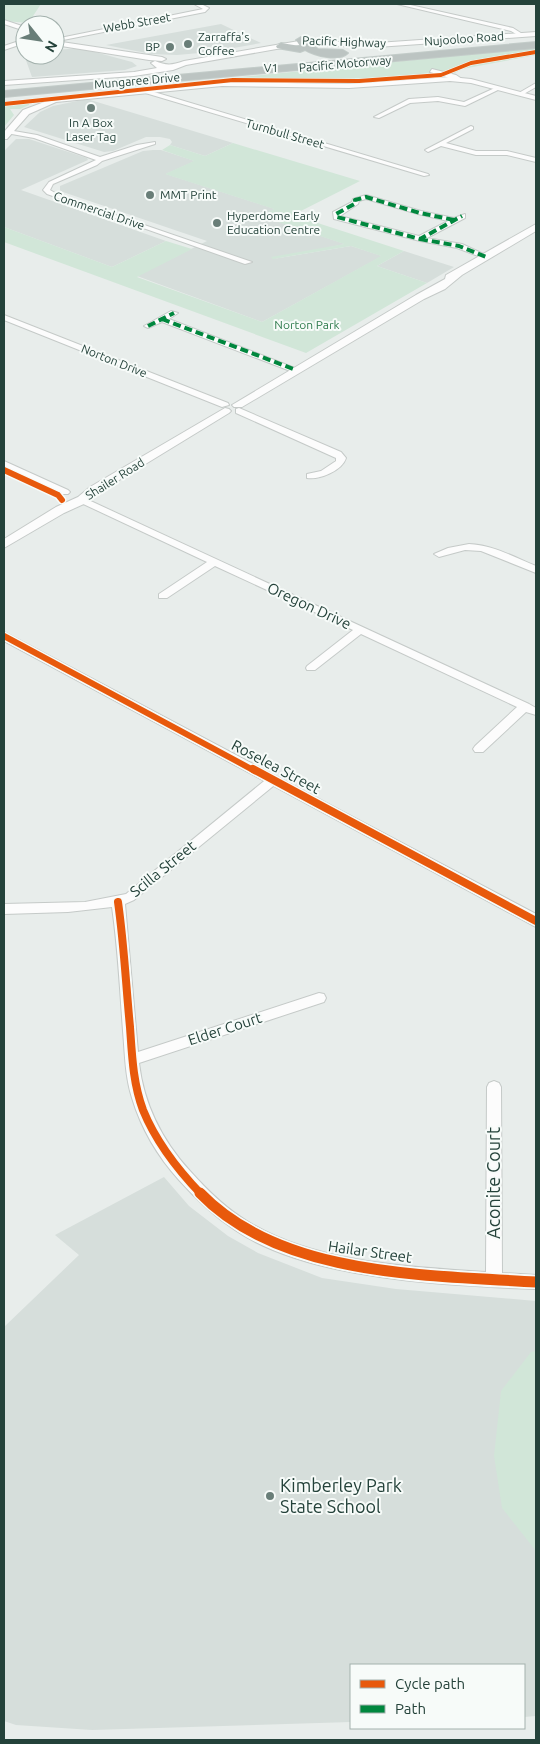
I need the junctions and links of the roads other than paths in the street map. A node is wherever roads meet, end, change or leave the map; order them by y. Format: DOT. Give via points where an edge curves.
graph roads {
  1 [pos="197,4"];
  2 [pos="400,4"];
  3 [pos="413,5"];
  4 [pos="521,35"];
  5 [pos="65,38"];
  6 [pos="536,38"];
  7 [pos="65,42"];
  8 [pos="321,42"];
  9 [pos="300,44"];
  10 [pos="392,44"];
  11 [pos="536,45"];
  12 [pos="280,46"];
  13 [pos="168,61"];
  14 [pos="170,71"];
  15 [pos="432,72"];
  16 [pos="109,75"];
  17 [pos="458,79"];
  18 [pos="4,83"];
  19 [pos="536,85"];
  20 [pos="4,88"];
  21 [pos="82,88"];
  22 [pos="500,88"];
  23 [pos="144,91"];
  24 [pos="4,94"];
  25 [pos="520,94"];
  26 [pos="4,98"];
  27 [pos="536,98"];
  28 [pos="377,116"];
  29 [pos="471,128"];
  30 [pos="6,135"];
  31 [pos="153,143"];
  32 [pos="440,144"];
  33 [pos="428,150"];
  34 [pos="100,159"];
  35 [pos="536,160"];
  36 [pos="426,175"];
  37 [pos="462,216"];
  38 [pos="454,220"];
  39 [pos="536,227"];
  40 [pos="420,239"];
  41 [pos="486,257"];
  42 [pos="248,262"];
  43 [pos="174,313"];
  44 [pos="4,317"];
  45 [pos="162,319"];
  46 [pos="148,326"];
  47 [pos="296,370"];
  48 [pos="225,408"];
  49 [pos="238,408"];
  50 [pos="4,464"];
  51 [pos="310,476"];
  52 [pos="65,492"];
  53 [pos="82,500"];
  54 [pos="4,544"];
  55 [pos="439,554"];
  56 [pos="214,562"];
  57 [pos="536,570"];
  58 [pos="163,596"];
  59 [pos="360,630"];
  60 [pos="4,636"];
  61 [pos="311,668"];
  62 [pos="525,706"];
  63 [pos="536,712"];
  64 [pos="479,749"];
  65 [pos="273,780"];
  66 [pos="118,902"];
  67 [pos="4,909"];
  68 [pos="536,921"];
  69 [pos="319,998"];
  70 [pos="132,1060"];
  71 [pos="494,1087"];
  72 [pos="494,1279"];
  73 [pos="536,1282"];
  1 -- 5 [label="street, Webb Street" via="205,10"];
  2 -- 3 [label="street"];
  3 -- 4 [label="street" via="513,30"];
  4 -- 6 [label="street, Nujooloo Road"];
  4 -- 10 [label="street, Nujooloo Road"];
  6 -- 9 [label="highway" via="331,54 318,53"];
  6 -- 14 [label="highway, Pacific Motorway"];
  7 -- 13 [label="street"];
  8 -- 9 [label="highway"];
  8 -- 10 [label="street, Pacific Highway"];
  9 -- 10 [label="street, Pacific Highway"];
  9 -- 12 [label="highway"];
  9 -- 13 [label="street, Pacific Highway"];
  9 -- 14 [label="highway" via="301,55 294,59"];
  11 -- 21 [label="highway, Pacific Motorway"];
  12 -- 13 [label="street, Pacific Highway"];
  13 -- 14 [label="street"];
  13 -- 14 [label="street" via="180,66"];
  13 -- 16 [label="street" via="142,70"];
  14 -- 16 [label="street"];
  14 -- 20 [label="highway, Pacific Motorway"];
  15 -- 17 [label="street"];
  16 -- 18 [label="street"];
  17 -- 22 [label="street, Mungaree Drive"];
  17 -- 23 [label="street, Mungaree Drive" via="348,86 222,84"];
  19 -- 25 [label="street"];
  21 -- 24 [label="highway, Pacific Motorway"];
  21 -- 26 [label="highway" via="71,92"];
  22 -- 25 [label="street, Mungaree Drive"];
  22 -- 28 [label="street" via="464,104 438,99 409,101"];
  23 -- 30 [label="street, Mungaree Drive" via="49,102 28,110"];
  23 -- 36 [label="street, Turnbull Street"];
  25 -- 27 [label="street, Mungaree Drive"];
  29 -- 32 [label="street"];
  30 -- 34 [label="street" via="36,136"];
  31 -- 34 [label="street"];
  32 -- 33 [label="street"];
  32 -- 35 [label="street" via="476,153 507,153"];
  34 -- 42 [label="street, Commercial Drive" via="50,183 46,190 58,197"];
  37 -- 38 [label="street"];
  38 -- 40 [label="street"];
  38 -- 40 [label="street" via="366,197 355,200 356,203 336,214 337,217"];
  39 -- 41 [label="street"];
  40 -- 41 [label="street" via="459,246"];
  41 -- 47 [label="street" via="441,287"];
  43 -- 45 [label="street"];
  44 -- 48 [label="street, Norton Drive"];
  45 -- 46 [label="street"];
  45 -- 47 [label="street"];
  47 -- 49 [label="street"];
  48 -- 49 [label="street" via="230,413"];
  48 -- 53 [label="street, Shailer Road"];
  49 -- 51 [label="street" via="260,422 341,458 324,472"];
  50 -- 52 [label="street"];
  53 -- 54 [label="street, Shailer Road"];
  53 -- 56 [label="street, Oregon Drive"];
  55 -- 57 [label="street" via="473,547"];
  56 -- 58 [label="street"];
  56 -- 59 [label="street, Oregon Drive"];
  59 -- 61 [label="street"];
  59 -- 62 [label="street, Oregon Drive"];
  60 -- 65 [label="street, Roselea Street"];
  62 -- 63 [label="street, Oregon Drive"];
  62 -- 64 [label="street"];
  65 -- 66 [label="street, Scilla Street" via="130,897"];
  65 -- 68 [label="street, Roselea Street"];
  66 -- 67 [label="street, Scilla Street"];
  66 -- 70 [label="street, Hailar Street"];
  69 -- 70 [label="street, Elder Court"];
  70 -- 72 [label="street, Hailar Street" via="136,1086 155,1136 191,1184 238,1224 297,1252 336,1263"];
  71 -- 72 [label="street, Aconite Court"];
  72 -- 73 [label="street, Hailar Street"];
}
